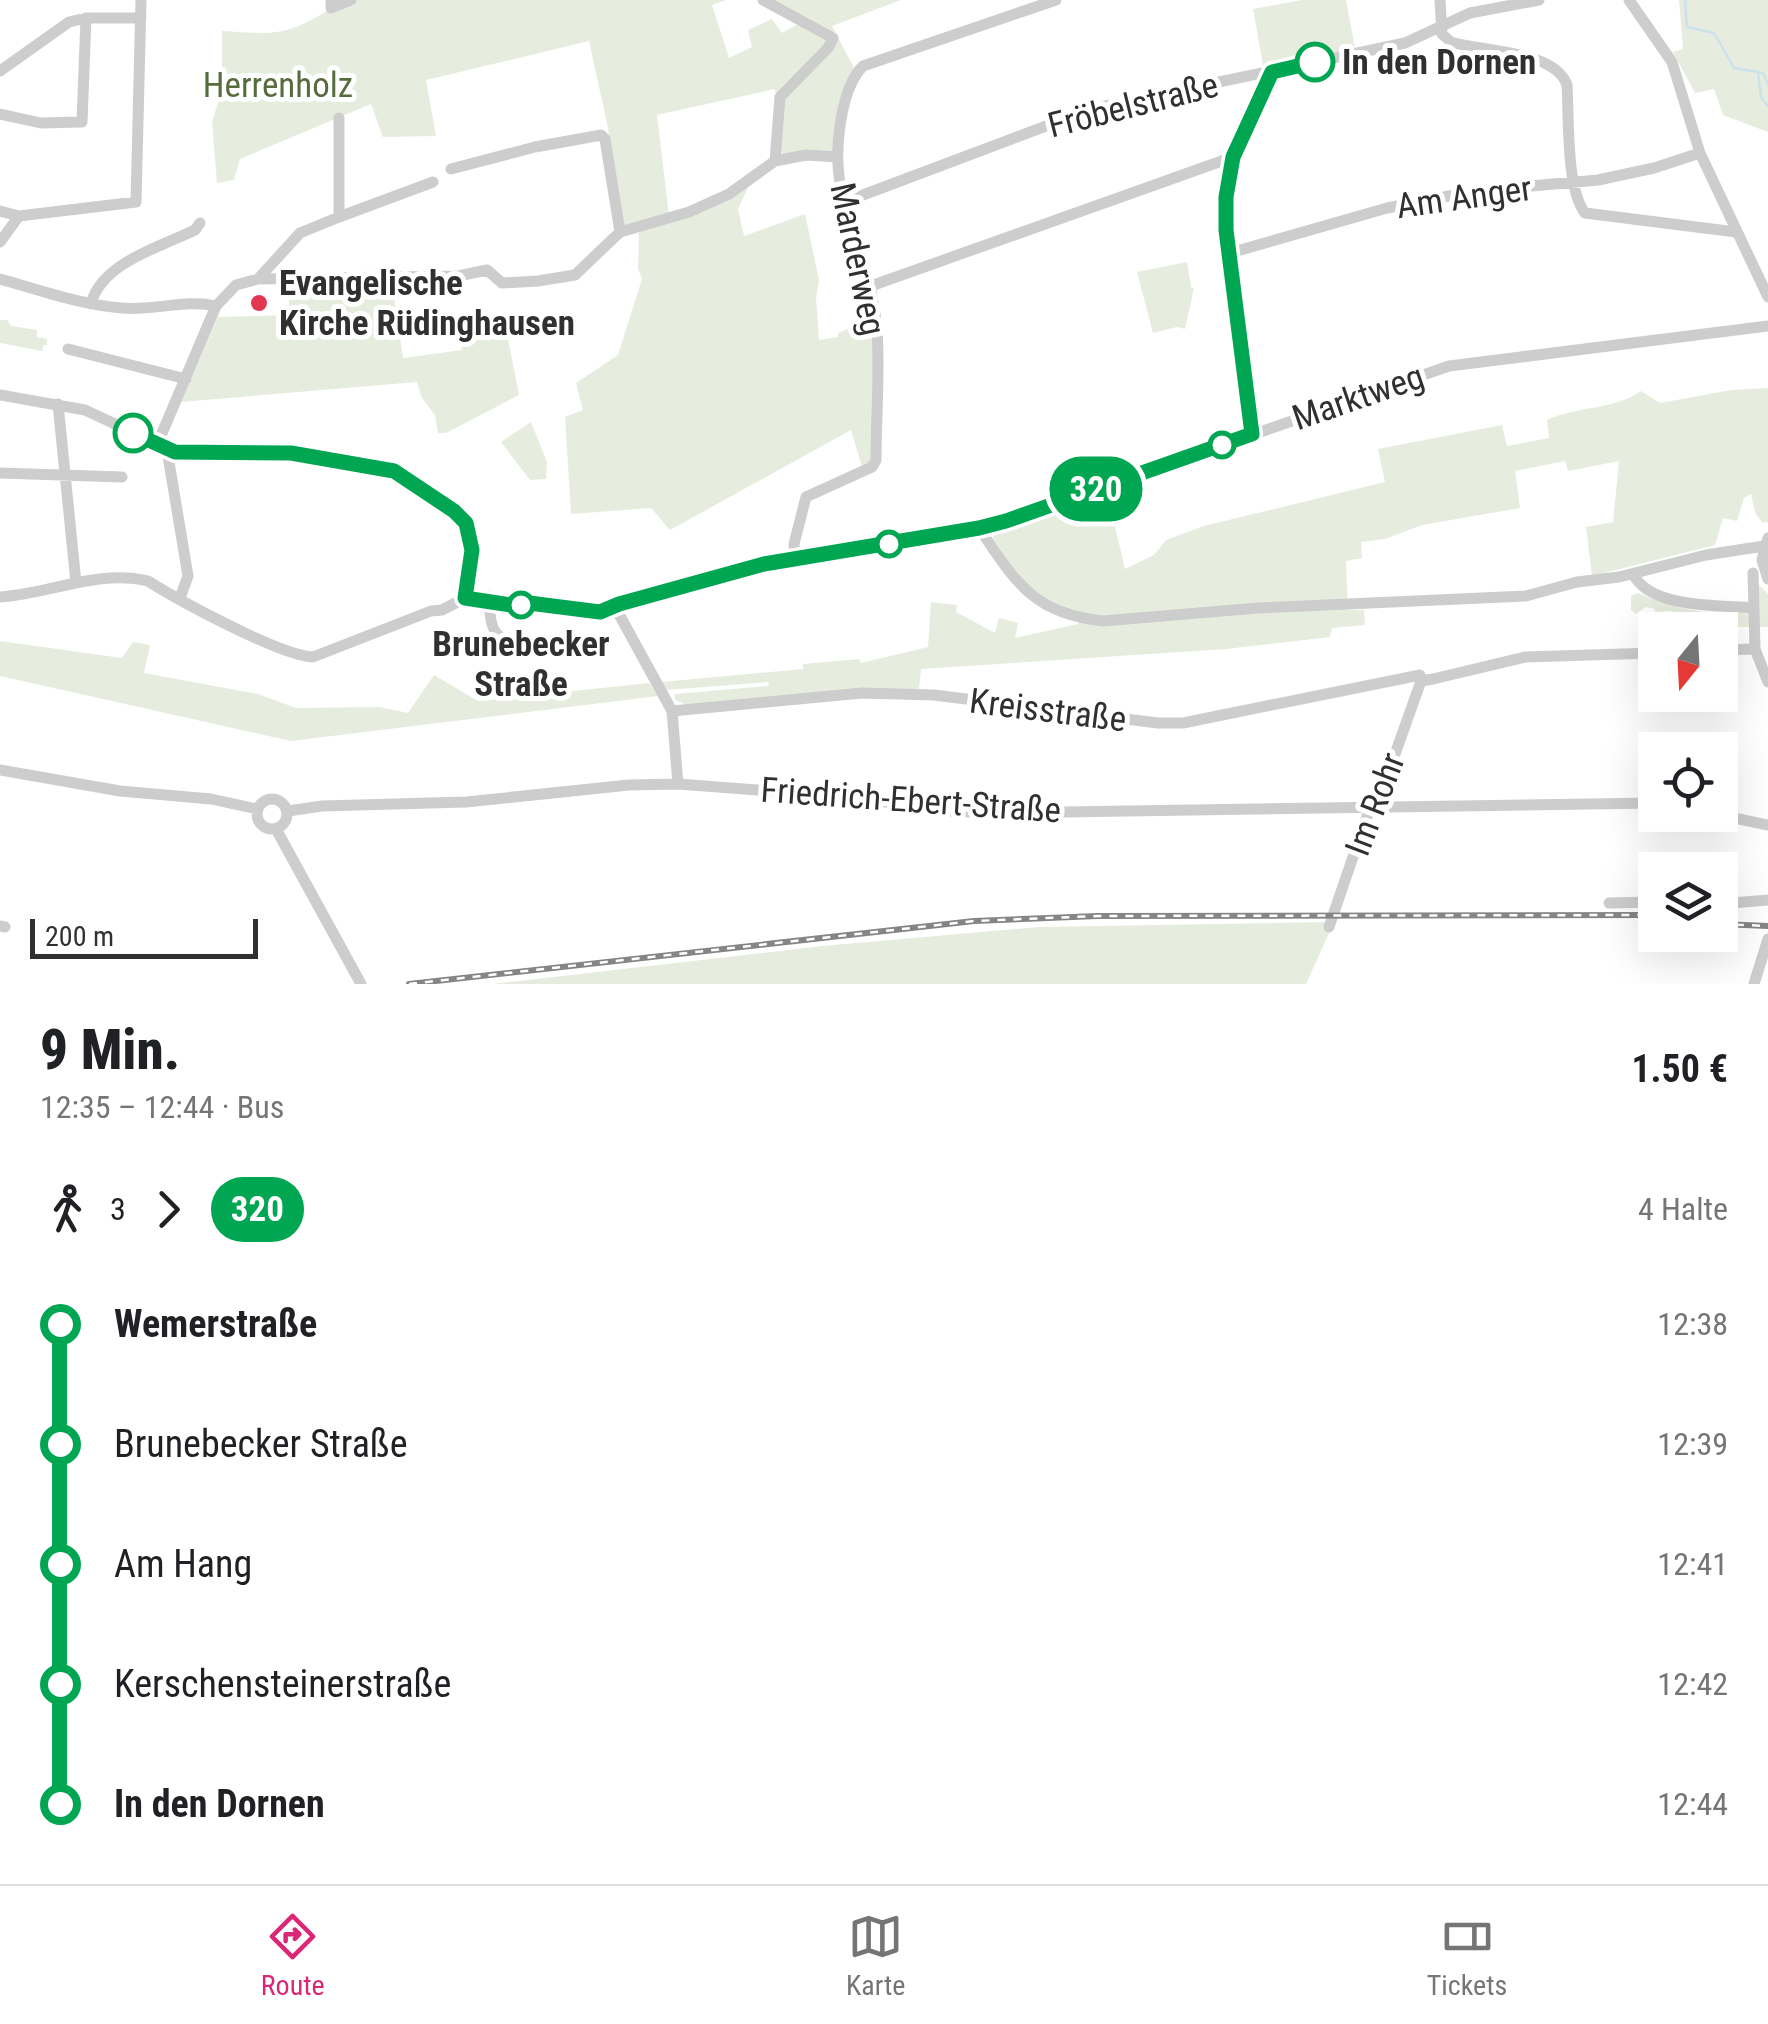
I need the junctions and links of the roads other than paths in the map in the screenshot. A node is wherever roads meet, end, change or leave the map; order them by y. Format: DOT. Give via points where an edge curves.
graph roads {
  1 [pos="141,0"];
  2 [pos="331,0"];
  3 [pos="351,0"];
  4 [pos="763,0"];
  5 [pos="1056,0"];
  6 [pos="1440,0"];
  7 [pos="1531,0"];
  8 [pos="1539,0"];
  9 [pos="1630,0"];
  10 [pos="86,18"];
  11 [pos="141,18"];
  12 [pos="1441,26"];
  13 [pos="0,71"];
  14 [pos="1272,72"];
  15 [pos="0,114"];
  16 [pos="340,118"];
  17 [pos="1700,153"];
  18 [pos="1233,157"];
  19 [pos="838,158"];
  20 [pos="775,162"];
  21 [pos="450,169"];
  22 [pos="433,182"];
  23 [pos="1574,183"];
  24 [pos="848,201"];
  25 [pos="0,211"];
  26 [pos="19,216"];
  27 [pos="339,217"];
  28 [pos="200,223"];
  29 [pos="620,232"];
  30 [pos="1736,232"];
  31 [pos="0,242"];
  32 [pos="1230,253"];
  33 [pos="0,279"];
  34 [pos="258,279"];
  35 [pos="868,287"];
  36 [pos="1768,297"];
  37 [pos="91,304"];
  38 [pos="216,306"];
  39 [pos="1768,326"];
  40 [pos="68,350"];
  41 [pos="186,379"];
  42 [pos="0,395"];
  43 [pos="58,404"];
  44 [pos="1252,434"];
  45 [pos="162,448"];
  46 [pos="0,472"];
  47 [pos="66,475"];
  48 [pos="122,477"];
  49 [pos="979,528"];
  50 [pos="1766,542"];
  51 [pos="796,558"];
  52 [pos="1753,573"];
  53 [pos="1633,574"];
  54 [pos="1768,579"];
  55 [pos="76,583"];
  56 [pos="0,594"];
  57 [pos="180,598"];
  58 [pos="465,598"];
  59 [pos="487,599"];
  60 [pos="1754,608"];
  61 [pos="612,609"];
  62 [pos="1738,649"];
  63 [pos="1755,649"];
  64 [pos="562,650"];
  65 [pos="1638,653"];
  66 [pos="1421,681"];
  67 [pos="1768,682"];
  68 [pos="672,711"];
  69 [pos="0,770"];
  70 [pos="678,784"];
  71 [pos="1638,804"];
  72 [pos="1373,807"];
  73 [pos="258,809"];
  74 [pos="288,811"];
  75 [pos="1738,819"];
  76 [pos="1768,825"];
  77 [pos="276,829"];
  78 [pos="1768,900"];
  79 [pos="1638,902"];
  80 [pos="1738,902"];
  81 [pos="1609,903"];
  82 [pos="1328,927"];
  83 [pos="1768,938"];
  84 [pos="359,980"];
  85 [pos="1754,984"];
  1 -- 11 [label="street"];
  2 -- 3 [label="street" via="330,8"];
  4 -- 20 [label="street" via="833,38 780,97"];
  5 -- 19 [label="street, Marderweg" via="863,66 845,98"];
  6 -- 12 [label="street"];
  7 -- 8 [label="street, Fröbelstraße"];
  7 -- 12 [label="street, Fröbelstraße" via="1470,12"];
  9 -- 17 [label="street" via="1672,62"];
  10 -- 11 [label="street"];
  10 -- 13 [label="street" via="52,32"];
  10 -- 15 [label="street" via="82,122"];
  11 -- 26 [label="street" via="136,202"];
  12 -- 14 [label="street, Fröbelstraße" via="1414,41"];
  12 -- 23 [label="street" via="1454,44 1547,63 1562,73"];
  14 -- 18 [label="street"];
  14 -- 24 [label="street, Fröbelstraße" via="1091,109"];
  16 -- 27 [label="street"];
  17 -- 23 [label="street, Am Anger"];
  17 -- 30 [label="street"];
  18 -- 32 [label="street" via="1226,197"];
  18 -- 35 [label="street"];
  19 -- 20 [label="street" via="806,155"];
  19 -- 24 [label="street, Marderweg"];
  20 -- 29 [label="street" via="690,212"];
  21 -- 29 [label="street" via="601,135"];
  22 -- 27 [label="street"];
  23 -- 30 [label="street" via="1589,215"];
  23 -- 32 [label="street, Am Anger" via="1428,199"];
  24 -- 35 [label="street, Marderweg"];
  25 -- 26 [label="street"];
  26 -- 31 [label="street"];
  27 -- 34 [label="street" via="300,233"];
  28 -- 37 [label="street" via="116,269 100,282"];
  29 -- 34 [label="street" via="575,275 500,286 487,270"];
  30 -- 36 [label="street"];
  32 -- 44 [label="street"];
  33 -- 37 [label="street"];
  34 -- 38 [label="street" via="236,285"];
  35 -- 51 [label="street, Marderweg" via="877,328 876,460 806,497"];
  37 -- 38 [label="street"];
  38 -- 41 [label="street"];
  39 -- 44 [label="street, Marktweg" via="1449,366"];
  40 -- 41 [label="street"];
  41 -- 45 [label="street"];
  42 -- 43 [label="street"];
  43 -- 45 [label="street"];
  43 -- 47 [label="street"];
  44 -- 49 [label="street, Marktweg"];
  45 -- 57 [label="street" via="188,576"];
  45 -- 58 [label="street" via="291,453 394,471 466,523 472,550"];
  46 -- 47 [label="street"];
  47 -- 48 [label="street"];
  47 -- 55 [label="street"];
  49 -- 51 [label="street, Marktweg"];
  49 -- 53 [label="street" via="1030,596 1103,621 1505,598"];
  50 -- 53 [label="street"];
  50 -- 54 [label="street"];
  51 -- 61 [label="street, Marktweg"];
  52 -- 60 [label="street"];
  53 -- 60 [label="street" via="1643,588 1682,603"];
  55 -- 56 [label="street"];
  55 -- 57 [label="street" via="104,579"];
  57 -- 58 [label="street" via="313,657"];
  58 -- 59 [label="street"];
  59 -- 61 [label="street"];
  59 -- 64 [label="street" via="498,636"];
  60 -- 63 [label="street"];
  61 -- 68 [label="street"];
  62 -- 63 [label="street"];
  63 -- 67 [label="street"];
  65 -- 66 [label="street, Kreisstraße" via="1531,656"];
  66 -- 68 [label="street, Kreisstraße" via="1420,675 1183,723 862,693"];
  66 -- 72 [label="street, Im Rohr"];
  68 -- 70 [label="street"];
  69 -- 73 [label="street, Friedrich-Ebert-Straße"];
  70 -- 72 [label="street, Friedrich-Ebert-Straße" via="996,813"];
  70 -- 74 [label="street, Friedrich-Ebert-Straße"];
  71 -- 72 [label="street, Friedrich-Ebert-Straße"];
  72 -- 82 [label="street, Im Rohr"];
  73 -- 74 [label="street, Friedrich-Ebert-Straße" via="273,798"];
  73 -- 77 [label="street" via="262,826"];
  74 -- 77 [label="street"];
  75 -- 76 [label="street"];
  77 -- 84 [label="street"];
  78 -- 80 [label="street"];
  79 -- 81 [label="street"];
  83 -- 85 [label="street"];
}
